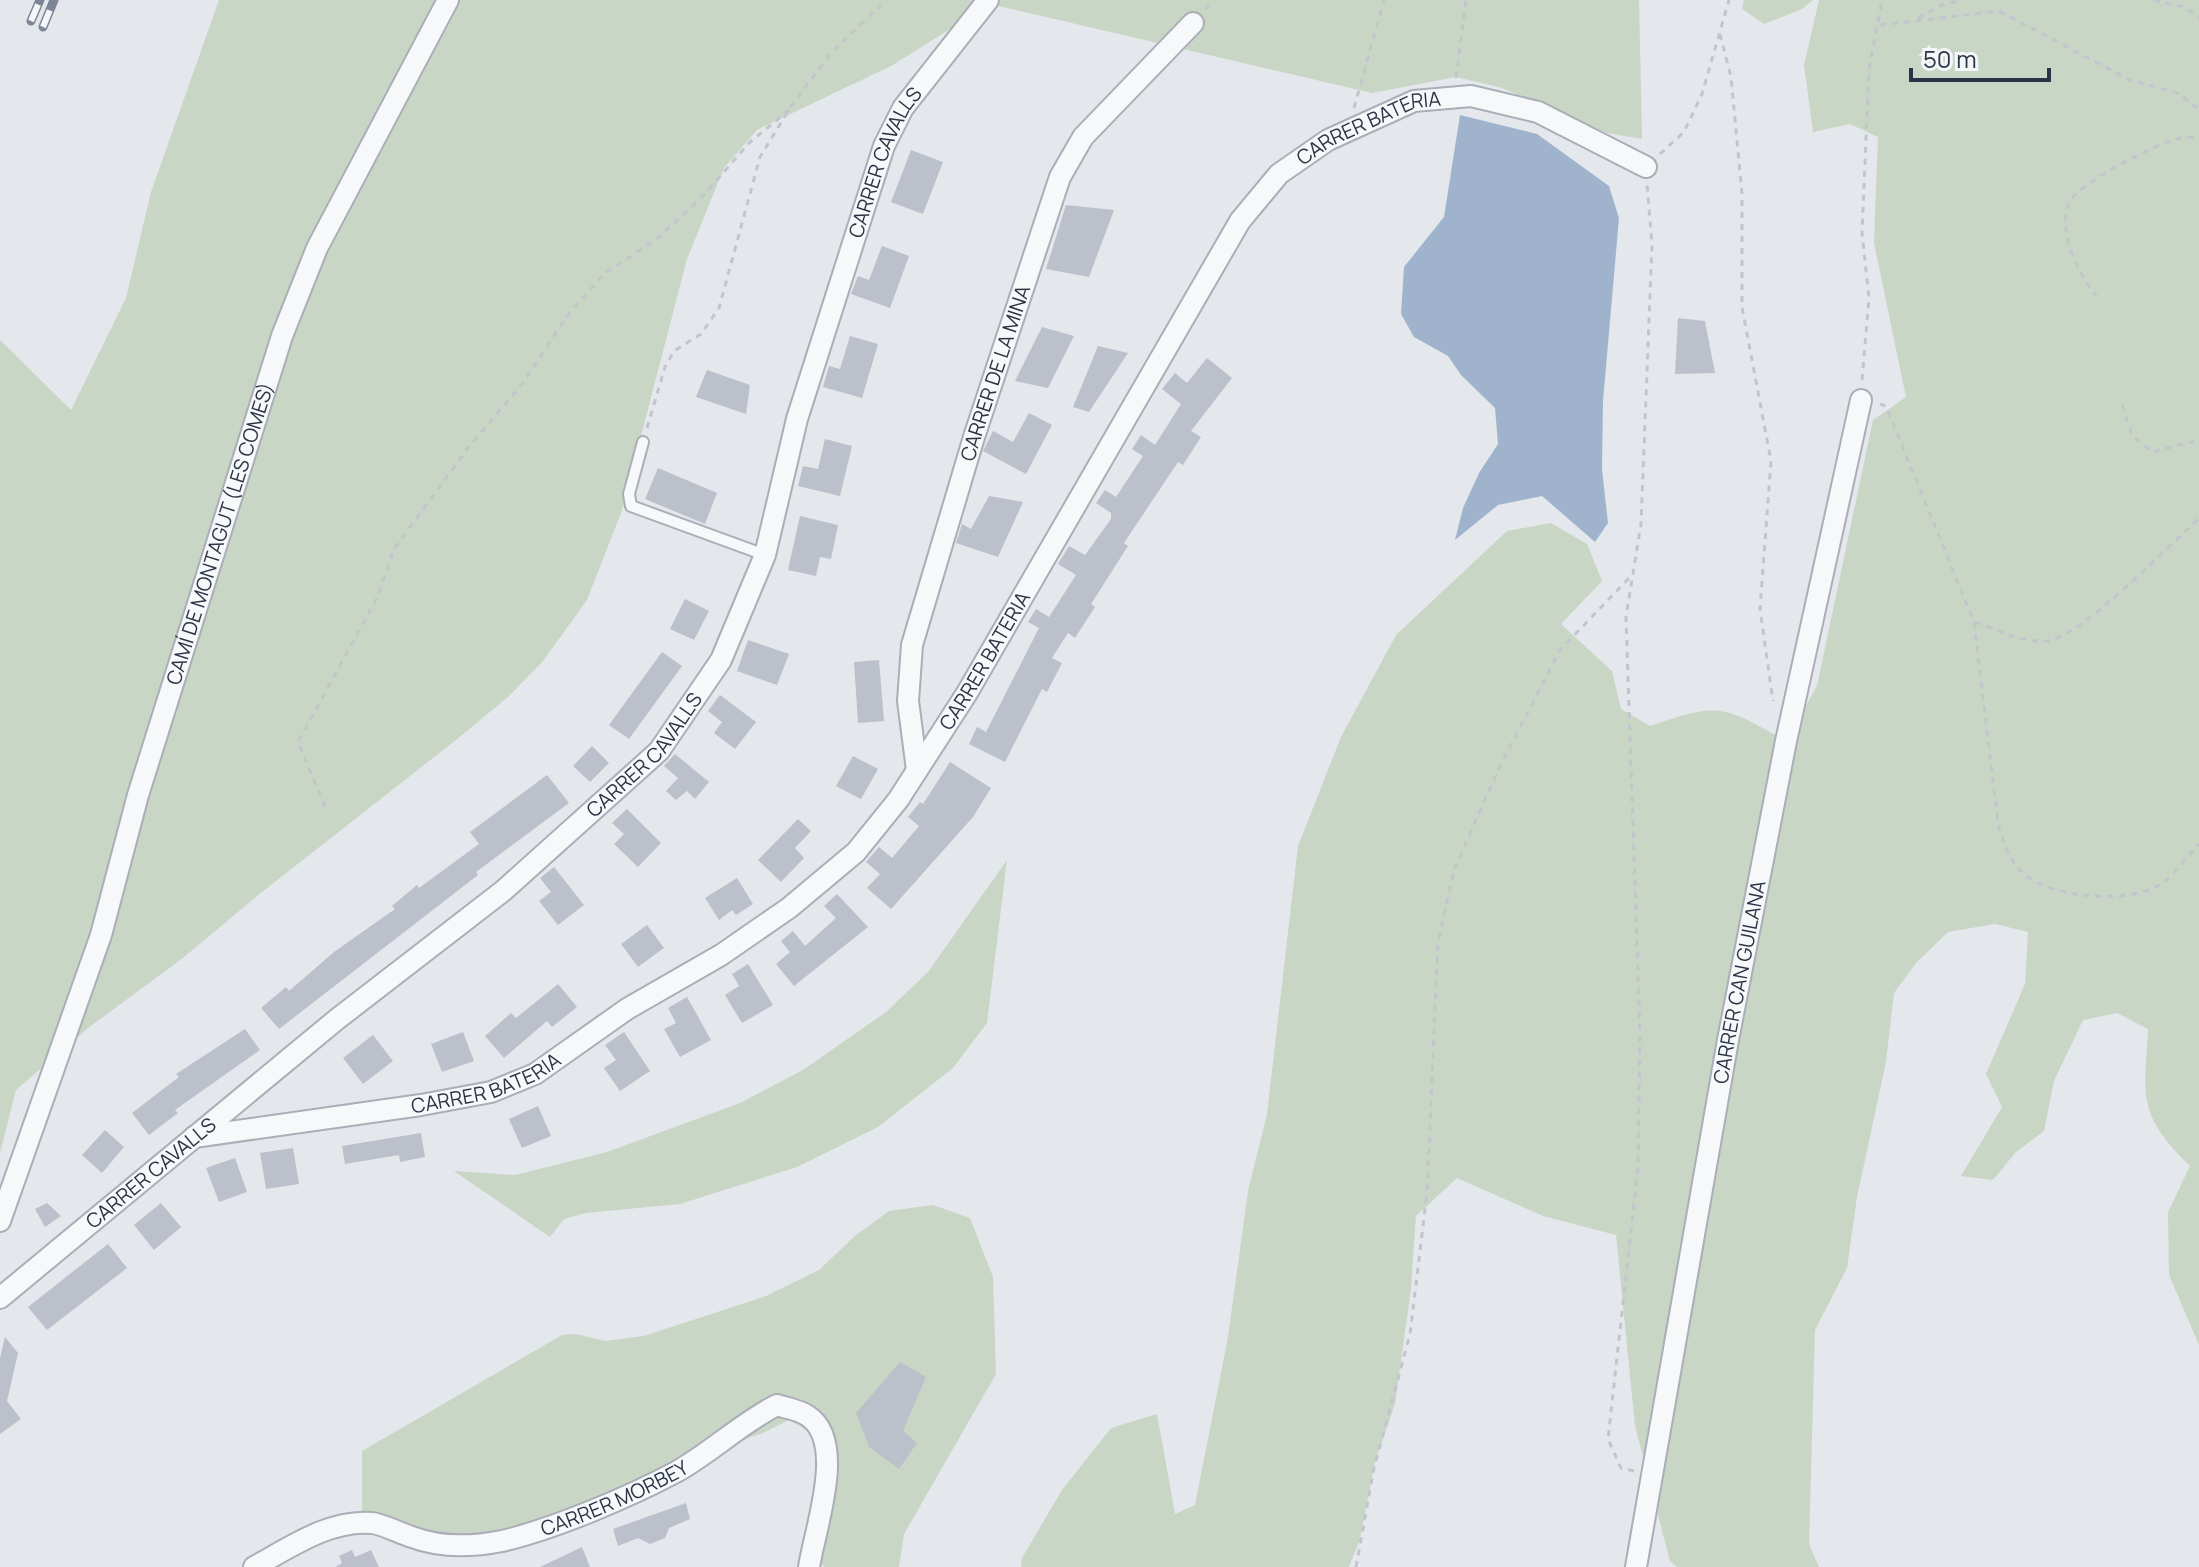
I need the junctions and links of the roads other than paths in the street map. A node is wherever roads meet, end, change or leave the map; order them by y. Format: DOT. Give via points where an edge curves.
graph roads {
  1 [pos="448,0"];
  2 [pos="988,0"];
  3 [pos="1193,23"];
  4 [pos="1646,167"];
  5 [pos="1861,400"];
  6 [pos="643,442"];
  7 [pos="765,555"];
  8 [pos="917,770"];
  9 [pos="194,1137"];
  10 [pos="0,1221"];
  11 [pos="0,1298"];
  12 [pos="254,1567"];
  13 [pos="809,1567"];
  14 [pos="1636,1567"];
  1 -- 10 [label="street, CAMÍ DE MONTAGUT (LES COMES)" via="317,248 282,336 138,795 101,935"];
  2 -- 7 [label="street, CARRER CAVALLS" via="903,108 884,146 797,419"];
  3 -- 8 [label="street, CARRER DE LA MINA" via="1083,137 1060,177 912,645 908,701"];
  4 -- 8 [label="street, CARRER BATERIA" via="1538,112 1471,96 1414,101 1328,140 1279,174 1240,221 967,693"];
  5 -- 14 [label="street, CARRER CAN GUILANA" via="1786,741 1728,1040"];
  6 -- 7 [label="lane" via="629,494 631,506"];
  7 -- 9 [label="street, CARRER CAVALLS" via="721,660 659,751 503,891"];
  8 -- 9 [label="street, CARRER BATERIA" via="856,852 789,908 627,1009 535,1074 491,1092 421,1105"];
  9 -- 11 [label="street, CARRER CAVALLS"];
  12 -- 13 [label="street, CARRER MORBEY" via="316,1534 350,1524 374,1523 460,1547 502,1541 572,1518 677,1471 750,1418 777,1405 808,1416 824,1434 828,1469"];
}
